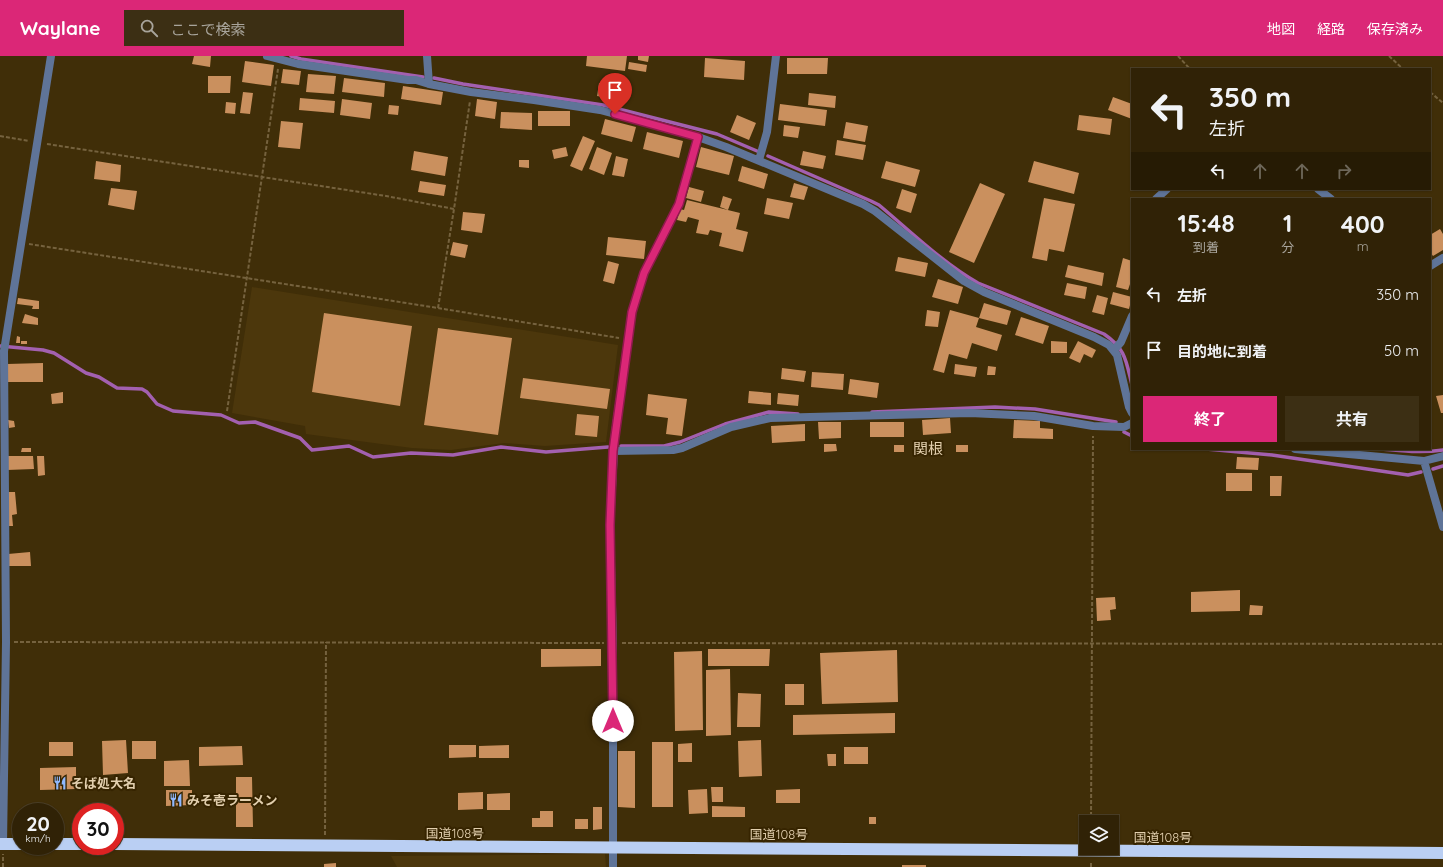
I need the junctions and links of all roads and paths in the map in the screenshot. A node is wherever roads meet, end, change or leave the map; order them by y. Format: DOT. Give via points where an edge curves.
graph roads {
  1 [pos="51,56"];
  2 [pos="267,56"];
  3 [pos="426,56"];
  4 [pos="776,56"];
  5 [pos="1178,56"];
  6 [pos="1389,56"];
  7 [pos="279,60"];
  8 [pos="1189,68"];
  9 [pos="1402,68"];
  10 [pos="429,84"];
  11 [pos="471,92"];
  12 [pos="1431,93"];
  13 [pos="1443,103"];
  14 [pos="0,136"];
  15 [pos="698,137"];
  16 [pos="38,142"];
  17 [pos="759,160"];
  18 [pos="262,178"];
  19 [pos="1166,190"];
  20 [pos="1319,190"];
  21 [pos="1157,198"];
  22 [pos="1330,198"];
  23 [pos="454,209"];
  24 [pos="22,242"];
  25 [pos="1443,258"];
  26 [pos="1431,265"];
  27 [pos="246,278"];
  28 [pos="438,308"];
  29 [pos="1131,318"];
  30 [pos="628,340"];
  31 [pos="1117,347"];
  32 [pos="1131,411"];
  33 [pos="227,412"];
  34 [pos="1131,424"];
  35 [pos="1093,426"];
  36 [pos="1306,450"];
  37 [pos="613,451"];
  38 [pos="1443,456"];
  39 [pos="1424,461"];
  40 [pos="1443,527"];
  41 [pos="6,642"];
  42 [pos="326,642"];
  43 [pos="613,643"];
  44 [pos="1092,643"];
  45 [pos="1443,644"];
  46 [pos="1091,815"];
  47 [pos="2,844"];
  48 [pos="124,844"];
  49 [pos="325,846"];
  50 [pos="613,847"];
  51 [pos="1443,853"];
  52 [pos="613,867"];
  1 -- 16 [label="street"];
  2 -- 7 [label="street"];
  3 -- 10 [label="street"];
  4 -- 17 [label="street" via="767,132"];
  5 -- 8 [label="path"];
  6 -- 9 [label="path"];
  7 -- 10 [label="street"];
  7 -- 18 [label="path"];
  10 -- 11 [label="street"];
  11 -- 15 [label="street" via="600,110"];
  11 -- 23 [label="path"];
  12 -- 13 [label="path"];
  14 -- 16 [label="path"];
  15 -- 17 [label="street"];
  15 -- 30 [label="street" via="679,204 641,281 632,312"];
  16 -- 18 [label="path"];
  16 -- 24 [label="street"];
  17 -- 31 [label="street" via="864,204 964,282"];
  18 -- 23 [label="path"];
  18 -- 27 [label="path"];
  19 -- 21 [label="street"];
  20 -- 22 [label="street"];
  23 -- 28 [label="path"];
  24 -- 27 [label="path"];
  24 -- 41 [label="street" via="4,347"];
  25 -- 26 [label="street"];
  27 -- 28 [label="path"];
  27 -- 33 [label="path"];
  28 -- 30 [label="path"];
  29 -- 31 [label="street"];
  30 -- 37 [label="street"];
  31 -- 32 [label="street"];
  34 -- 35 [label="street" via="1124,427"];
  35 -- 37 [label="street" via="1034,416 970,413 770,418 731,427 673,450"];
  35 -- 44 [label="path"];
  36 -- 39 [label="street"];
  37 -- 43 [label="street" via="610,525"];
  38 -- 39 [label="street"];
  39 -- 40 [label="street"];
  41 -- 42 [label="path"];
  41 -- 47 [label="street"];
  42 -- 43 [label="path"];
  42 -- 49 [label="path"];
  43 -- 44 [label="path"];
  43 -- 50 [label="street"];
  44 -- 45 [label="path"];
  44 -- 46 [label="path"];
  48 -- 49 [label="highway, 国道108号"];
  49 -- 50 [label="highway, 国道108号"];
  50 -- 51 [label="highway, 国道108号"];
  50 -- 52 [label="street"];
}
